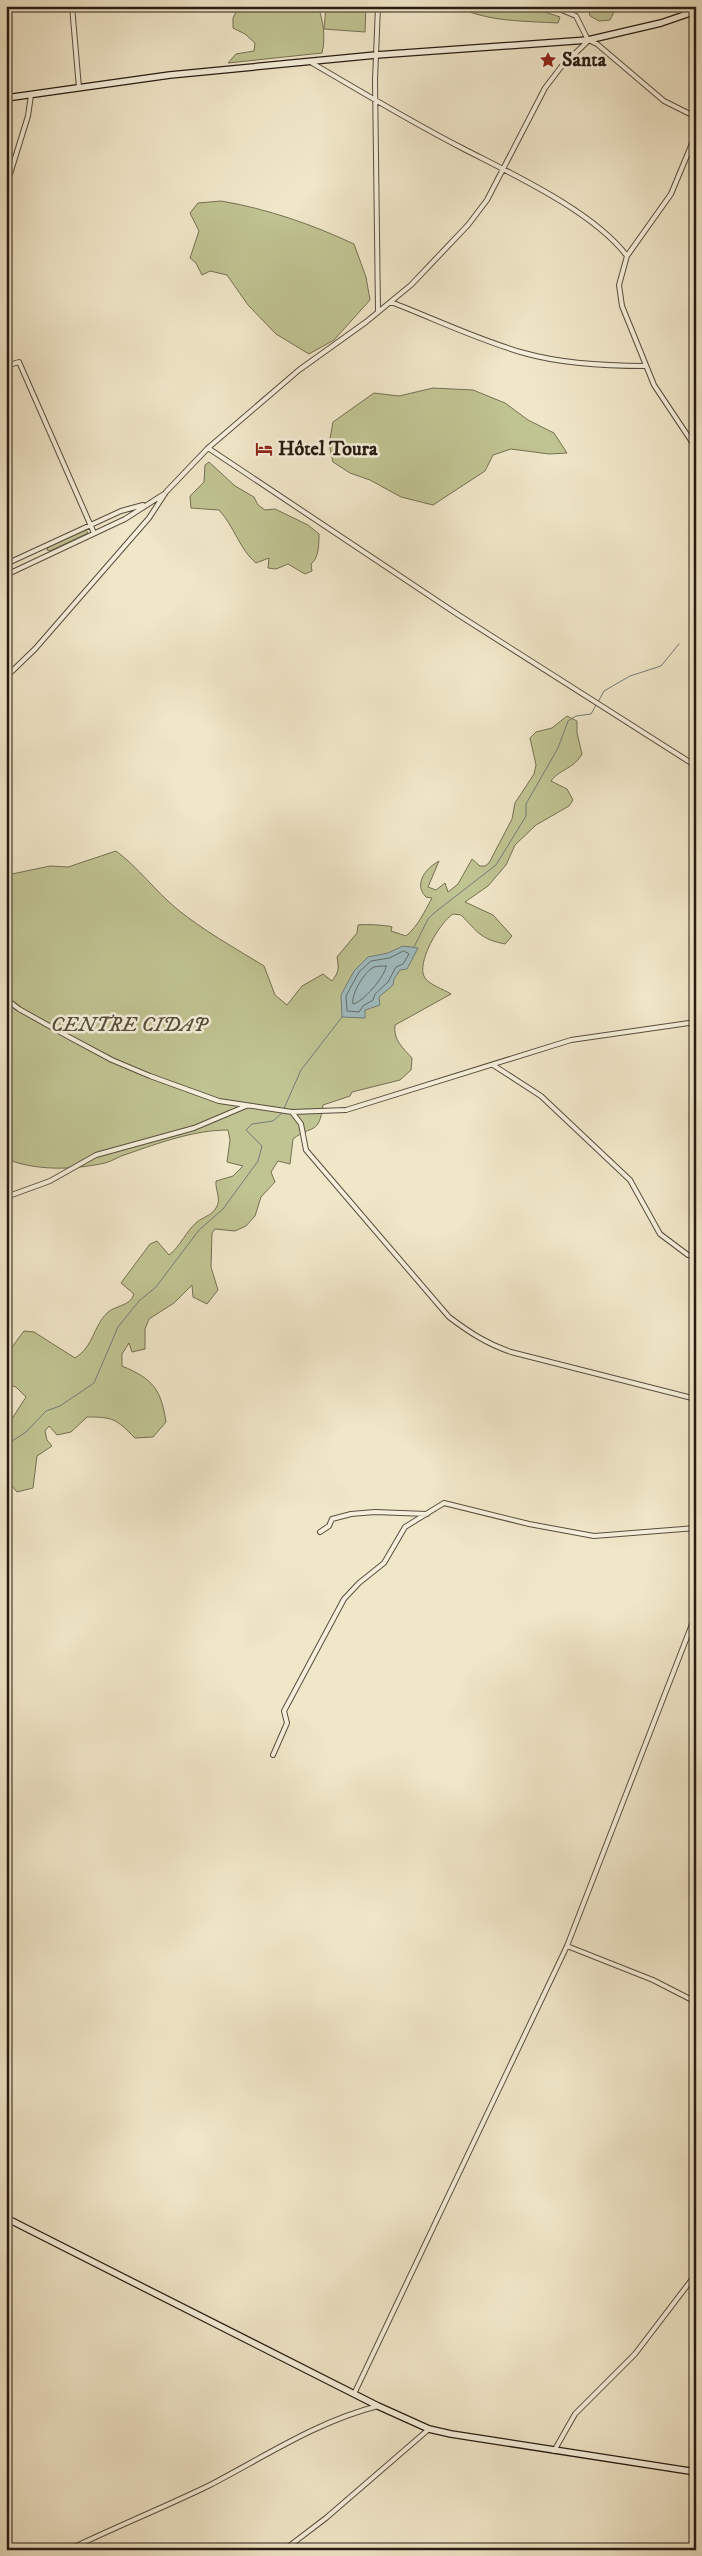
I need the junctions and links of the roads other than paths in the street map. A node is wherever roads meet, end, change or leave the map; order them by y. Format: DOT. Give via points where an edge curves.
graph roads {
  1 [pos="72,6"];
  2 [pos="378,6"];
  3 [pos="552,6"];
  4 [pos="696,11"];
  5 [pos="588,40"];
  6 [pos="376,55"];
  7 [pos="312,63"];
  8 [pos="79,88"];
  9 [pos="31,95"];
  10 [pos="6,98"];
  11 [pos="376,101"];
  12 [pos="696,117"];
  13 [pos="696,134"];
  14 [pos="504,168"];
  15 [pos="6,187"];
  16 [pos="627,256"];
  17 [pos="391,302"];
  18 [pos="378,312"];
  19 [pos="6,366"];
  20 [pos="646,366"];
  21 [pos="208,448"];
  22 [pos="696,448"];
  23 [pos="166,492"];
  24 [pos="145,505"];
  25 [pos="90,525"];
  26 [pos="94,533"];
  27 [pos="43,547"];
  28 [pos="47,555"];
  29 [pos="7,563"];
  30 [pos="12,572"];
  31 [pos="6,575"];
  32 [pos="6,677"];
  33 [pos="696,766"];
  34 [pos="6,999"];
  35 [pos="696,1022"];
  36 [pos="493,1065"];
  37 [pos="246,1106"];
  38 [pos="292,1112"];
  39 [pos="6,1197"];
  40 [pos="696,1256"];
  41 [pos="696,1399"];
  42 [pos="426,1514"];
  43 [pos="696,1528"];
  44 [pos="320,1532"];
  45 [pos="696,1614"];
  46 [pos="273,1755"];
  47 [pos="567,1946"];
  48 [pos="696,2002"];
  49 [pos="6,2218"];
  50 [pos="696,2274"];
  51 [pos="354,2394"];
  52 [pos="378,2406"];
  53 [pos="429,2428"];
  54 [pos="554,2451"];
  55 [pos="696,2472"];
  56 [pos="68,2550"];
  57 [pos="284,2550"];
  1 -- 8 [label="street"];
  2 -- 6 [label="street"];
  3 -- 5 [label="street" via="576,16"];
  4 -- 5 [label="main road" via="662,23"];
  5 -- 6 [label="main road"];
  5 -- 12 [label="street" via="664,101"];
  5 -- 14 [label="street" via="545,88"];
  6 -- 7 [label="main road"];
  6 -- 11 [label="street"];
  7 -- 8 [label="main road" via="170,75"];
  7 -- 11 [label="street"];
  8 -- 9 [label="main road"];
  9 -- 10 [label="main road"];
  9 -- 15 [label="street" via="28,116"];
  11 -- 14 [label="street"];
  11 -- 18 [label="street"];
  13 -- 16 [label="street" via="671,194"];
  14 -- 16 [label="street" via="614,239"];
  14 -- 17 [label="street" via="468,226"];
  16 -- 20 [label="street" via="619,286 622,306"];
  17 -- 18 [label="street"];
  17 -- 20 [label="street" via="525,353 590,364"];
  18 -- 21 [label="street" via="299,370"];
  19 -- 25 [label="street" via="19,362"];
  20 -- 22 [label="street" via="654,385"];
  21 -- 23 [label="street"];
  21 -- 33 [label="street"];
  23 -- 24 [label="street"];
  23 -- 32 [label="street" via="149,518 76,603"];
  24 -- 25 [label="street" via="121,511"];
  24 -- 26 [label="street" via="126,519"];
  25 -- 26 [label="street"];
  25 -- 27 [label="street"];
  26 -- 28 [label="street"];
  27 -- 28 [label="street"];
  27 -- 29 [label="street"];
  28 -- 30 [label="street"];
  29 -- 30 [label="street"];
  30 -- 31 [label="street"];
  34 -- 37 [label="street" via="112,1060 194,1092"];
  35 -- 36 [label="street" via="571,1040"];
  36 -- 38 [label="street" via="346,1110"];
  36 -- 40 [label="street" via="541,1096 630,1180 660,1234 688,1255"];
  37 -- 38 [label="street"];
  37 -- 39 [label="street" via="194,1128 96,1156 50,1180"];
  38 -- 41 [label="street" via="301,1124 306,1150 312,1158 426,1292 449,1317 473,1335 489,1345 511,1352"];
  42 -- 43 [label="street" via="444,1503 594,1536"];
  42 -- 44 [label="street" via="351,1514 332,1519 329,1526"];
  42 -- 46 [label="street" via="405,1527 384,1564 358,1583 344,1599 284,1711 287,1723"];
  45 -- 47 [label="street"];
  47 -- 48 [label="street" via="653,1980"];
  47 -- 51 [label="street"];
  49 -- 51 [label="main road"];
  50 -- 54 [label="street" via="635,2354 575,2414"];
  51 -- 52 [label="main road"];
  52 -- 53 [label="main road"];
  52 -- 56 [label="street" via="310,2432 183,2498"];
  53 -- 54 [label="main road"];
  53 -- 57 [label="street" via="326,2518"];
  54 -- 55 [label="main road"];
}
